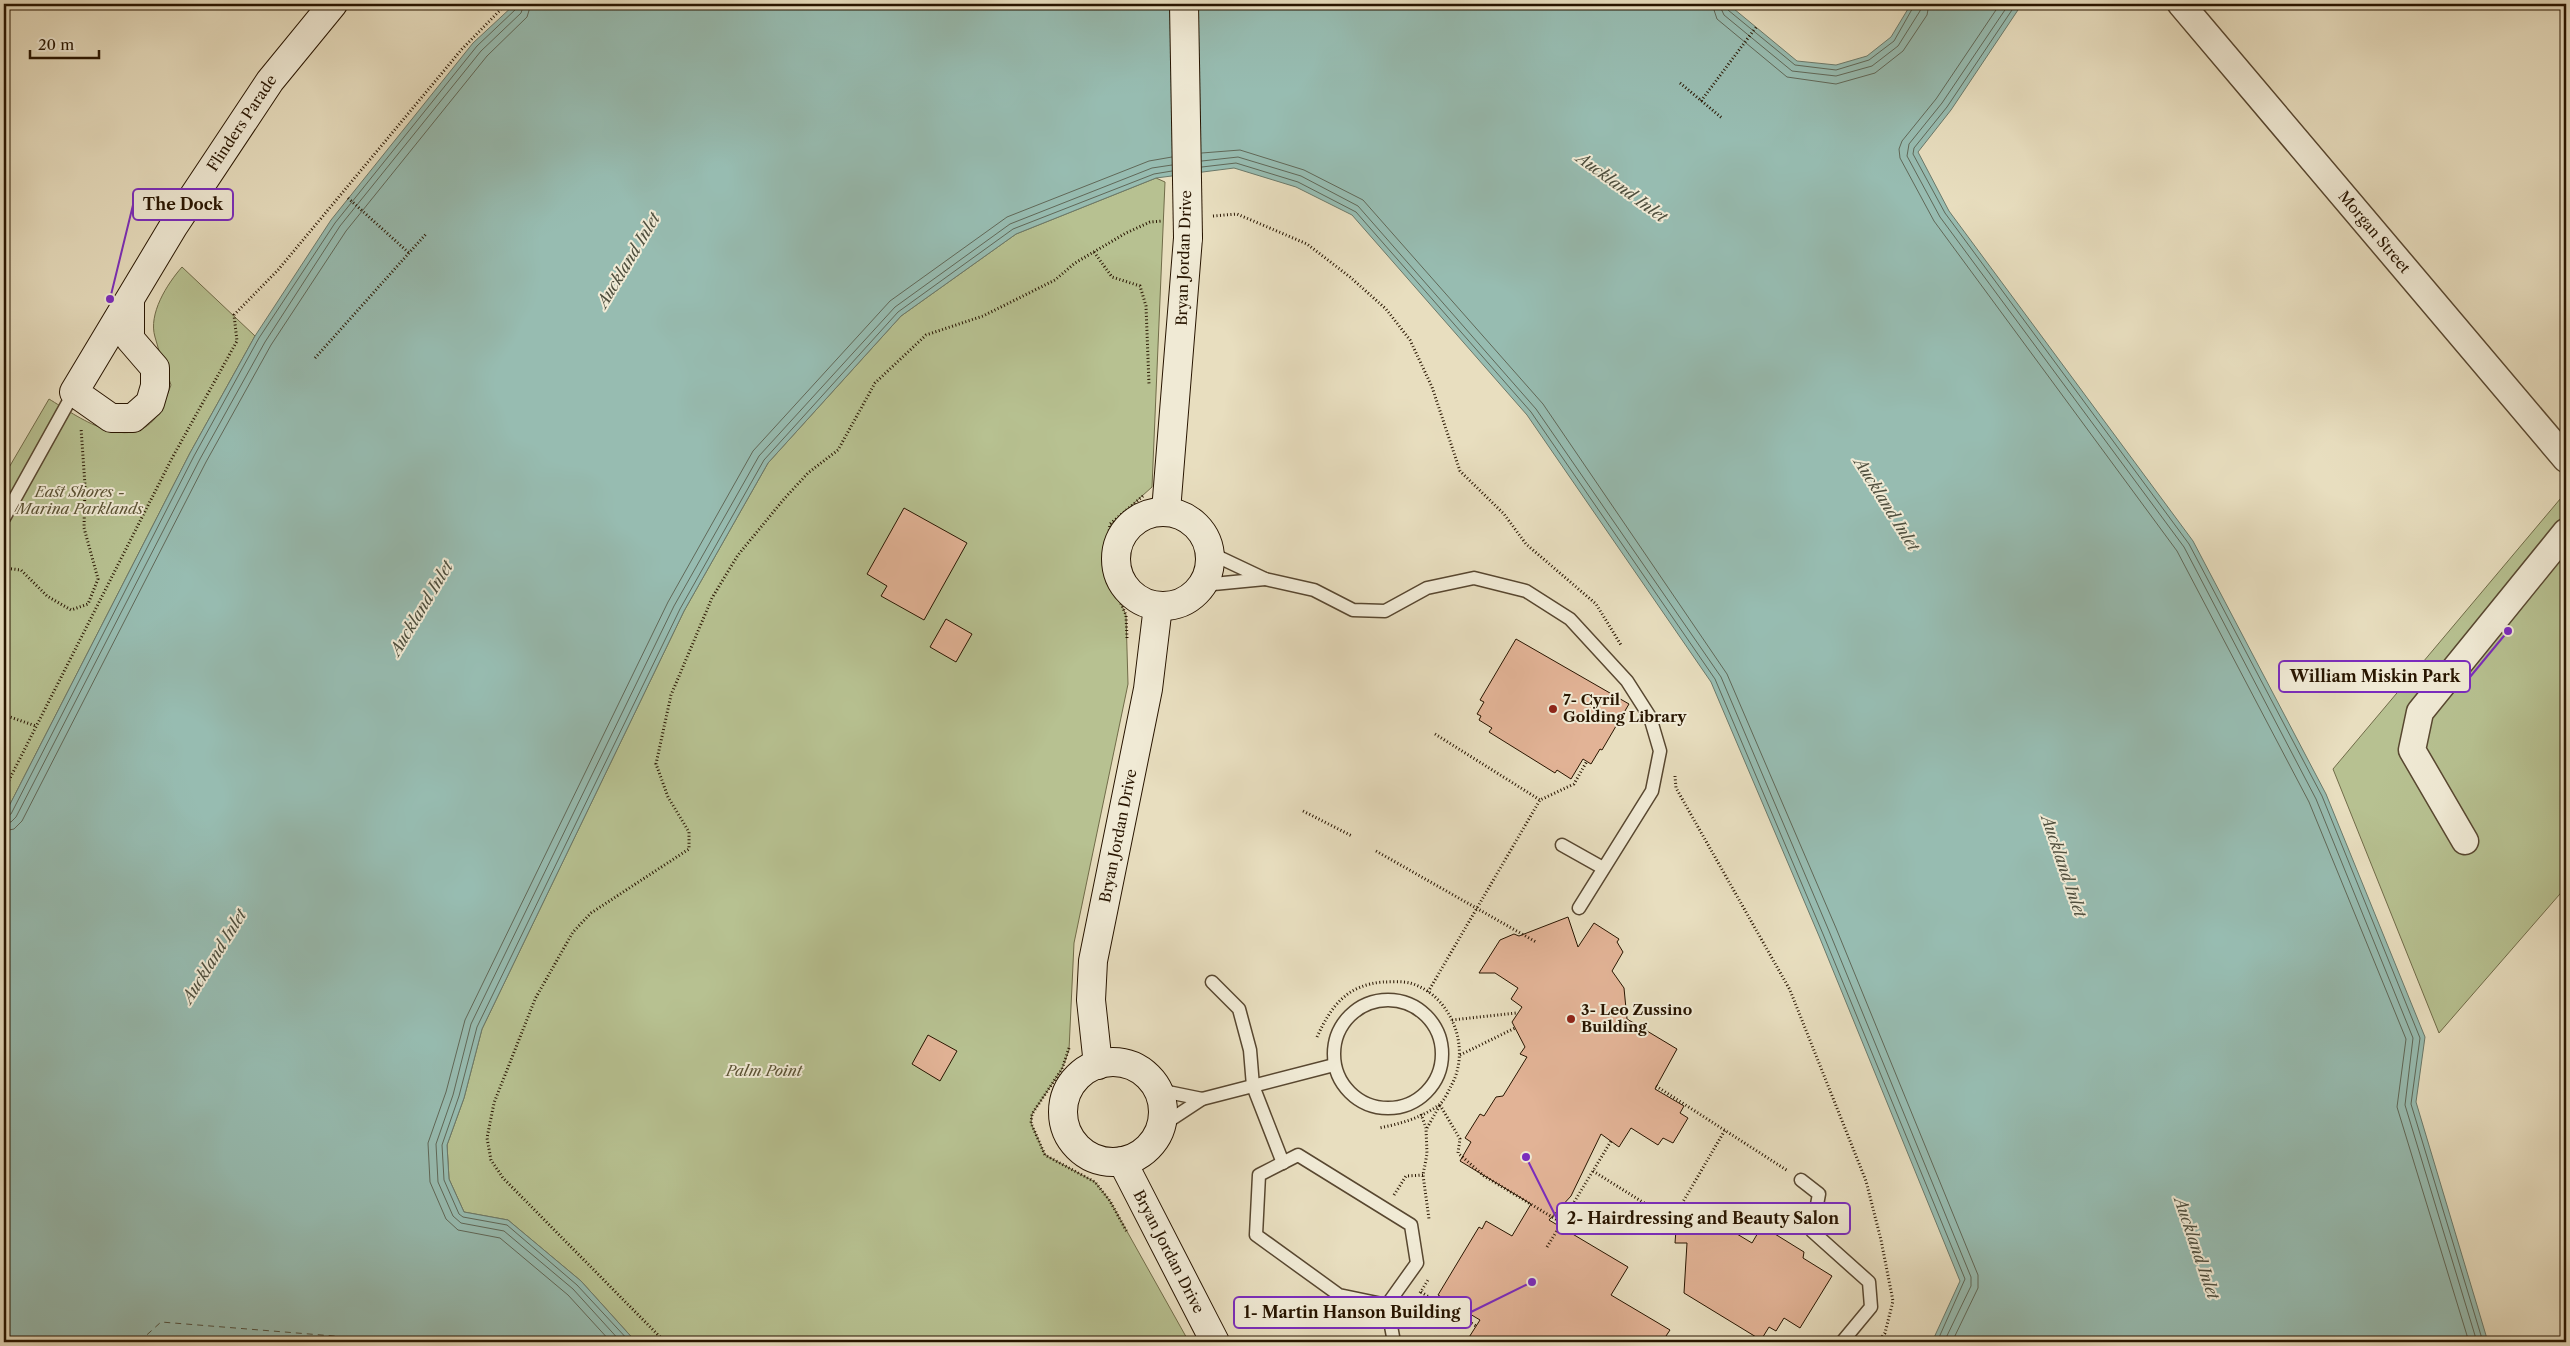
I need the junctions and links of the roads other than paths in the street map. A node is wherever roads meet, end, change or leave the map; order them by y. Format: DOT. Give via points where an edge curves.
graph roads {
  1 [pos="333,4"];
  2 [pos="1184,4"];
  3 [pos="2181,4"];
  4 [pos="130,302"];
  5 [pos="83,398"];
  6 [pos="2566,459"];
  7 [pos="1166,511"];
  8 [pos="4,518"];
  9 [pos="2566,532"];
  10 [pos="1210,553"];
  11 [pos="1265,578"];
  12 [pos="1203,585"];
  13 [pos="1158,606"];
  14 [pos="2465,841"];
  15 [pos="1562,844"];
  16 [pos="1603,868"];
  17 [pos="1579,908"];
  18 [pos="1212,982"];
  19 [pos="1098,1064"];
  20 [pos="1334,1065"];
  21 [pos="1253,1086"];
  22 [pos="1158,1090"];
  23 [pos="1202,1099"];
  24 [pos="1161,1126"];
  25 [pos="1122,1161"];
  26 [pos="1283,1163"];
  27 [pos="1801,1180"];
  28 [pos="1387,1305"];
  29 [pos="1215,1342"];
  30 [pos="1394,1342"];
  31 [pos="1842,1342"];
  1 -- 4 [label="main road, Flinders Parade" via="270,81 173,227"];
  2 -- 7 [label="main road, Bryan Jordan Drive, bridge"];
  3 -- 6 [label="street, Morgan Street"];
  4 -- 5 [label="main road, Flinders Parade"];
  4 -- 5 [label="main road, Flinders Parade" via="130,339 155,368 150,404 134,418 111,418"];
  5 -- 8 [label="lane, Flinders Parade"];
  7 -- 10 [label="main road" via="1182,515 1196,524 1206,538"];
  7 -- 13 [label="main road" via="1149,513 1135,520 1123,532 1117,547 1116,563 1124,586 1142,602"];
  9 -- 14 [label="street" via="2420,712 2412,750"];
  10 -- 11 [label="lane"];
  10 -- 12 [label="main road" via="1210,570"];
  11 -- 12 [label="lane"];
  11 -- 16 [label="lane" via="1314,590 1353,610 1385,611 1427,588 1474,578 1526,591 1570,619 1627,681 1650,717 1660,751 1652,791"];
  12 -- 13 [label="main road" via="1191,598 1175,605"];
  13 -- 19 [label="main road, Bryan Jordan Drive" via="1148,689 1093,962 1091,1000"];
  15 -- 16 [label="lane"];
  16 -- 17 [label="lane"];
  18 -- 21 [label="lane" via="1238,1009 1250,1050"];
  19 -- 22 [label="main road" via="1116,1062 1133,1066 1148,1076"];
  19 -- 25 [label="main road" via="1072,1082 1065,1097 1063,1113 1066,1128 1082,1151 1101,1160"];
  20 -- 20 [label="lane" via="1341,1082 1354,1096 1371,1105 1389,1108 1408,1104 1429,1088 1442,1063 1441,1045 1436,1029 1426,1015 1411,1005 1395,1000 1378,1000 1361,1006 1347,1017 1333,1048"];
  20 -- 21 [label="lane"];
  21 -- 23 [label="lane"];
  21 -- 26 [label="lane"];
  22 -- 23 [label="lane"];
  22 -- 24 [label="main road" via="1163,1107"];
  23 -- 24 [label="lane"];
  24 -- 25 [label="main road" via="1153,1142 1139,1155"];
  25 -- 29 [label="main road, Bryan Jordan Drive"];
  26 -- 28 [label="lane" via="1259,1175 1256,1236 1339,1295"];
  26 -- 28 [label="lane" via="1298,1155 1411,1225 1417,1263"];
  27 -- 31 [label="lane" via="1819,1194 1812,1231 1869,1282 1871,1307"];
  28 -- 30 [label="lane"];
}
